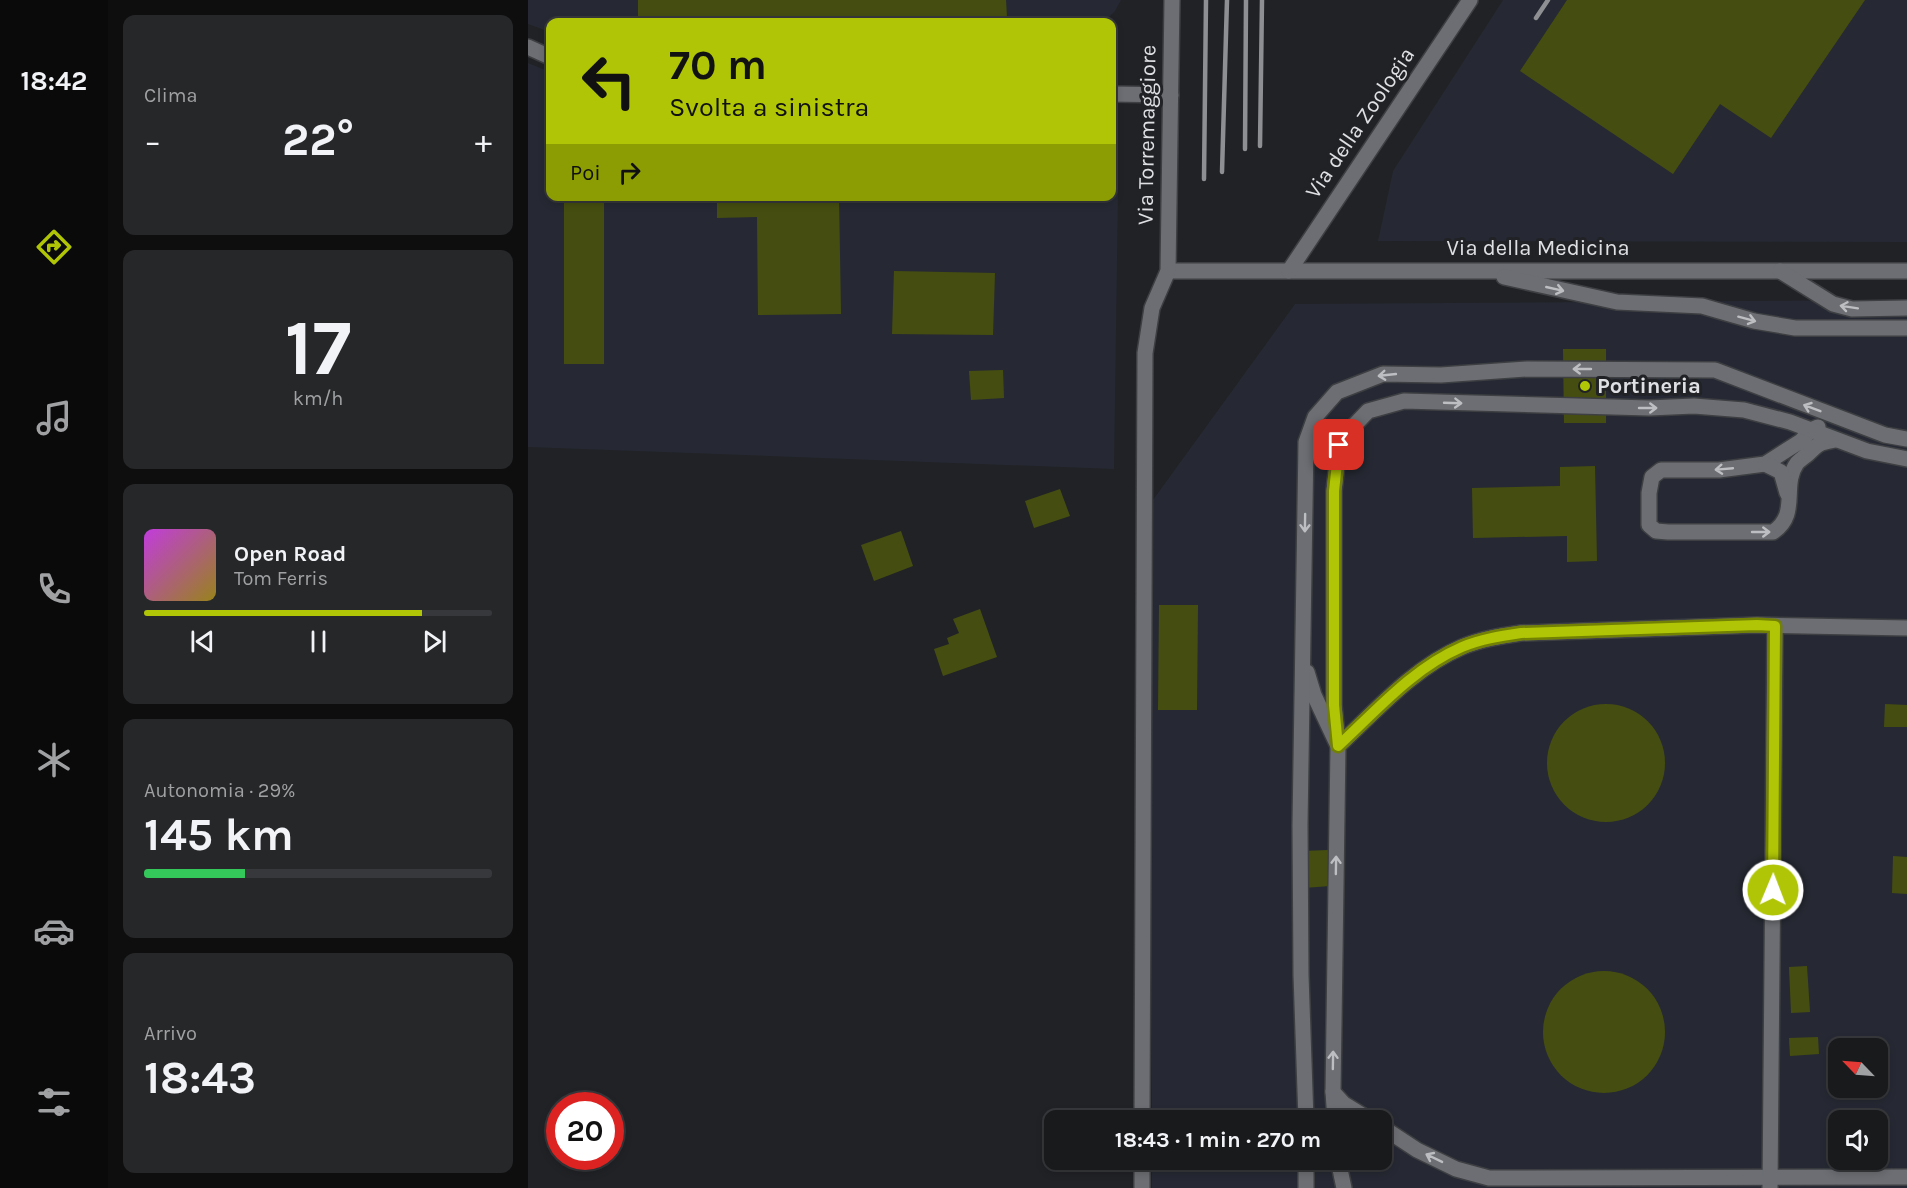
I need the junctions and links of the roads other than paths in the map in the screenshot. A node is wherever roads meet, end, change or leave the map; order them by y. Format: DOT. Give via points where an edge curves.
graph roads {
  1 [pos="1172,0"];
  2 [pos="1470,0"];
  3 [pos="528,47"];
  4 [pos="546,55"];
  5 [pos="1116,94"];
  6 [pos="1171,95"];
  7 [pos="1168,271"];
  8 [pos="1288,271"];
  9 [pos="1478,271"];
  10 [pos="1780,271"];
  11 [pos="1907,271"];
  12 [pos="1907,308"];
  13 [pos="1907,328"];
  14 [pos="1853,423"];
  15 [pos="1811,430"];
  16 [pos="1907,439"];
  17 [pos="1836,440"];
  18 [pos="1907,459"];
  19 [pos="1765,464"];
  20 [pos="1788,505"];
  21 [pos="1303,625"];
  22 [pos="1775,626"];
  23 [pos="1907,628"];
  24 [pos="1338,746"];
  25 [pos="1333,1092"];
  26 [pos="1142,1110"];
  27 [pos="1306,1110"];
  28 [pos="1334,1110"];
  29 [pos="1354,1110"];
  30 [pos="1392,1134"];
  31 [pos="1142,1170"];
  32 [pos="1306,1170"];
  33 [pos="1340,1170"];
  34 [pos="1907,1170"];
  35 [pos="1888,1177"];
  36 [pos="1907,1177"];
  37 [pos="1770,1183"];
  38 [pos="1142,1188"];
  39 [pos="1306,1188"];
  40 [pos="1344,1188"];
  1 -- 6 [label="street, Via Torremaggiore"];
  2 -- 8 [label="street, Via della Zoologia"];
  3 -- 4 [label="street"];
  5 -- 6 [label="street"];
  6 -- 7 [label="street, Via Torremaggiore"];
  7 -- 8 [label="street, Via della Medicina"];
  7 -- 26 [label="street" via="1152,308 1145,353"];
  8 -- 9 [label="street, Via della Medicina"];
  9 -- 10 [label="street, Via della Medicina"];
  9 -- 13 [label="street, one-way" via="1617,302 1702,306 1795,328"];
  10 -- 11 [label="street, Via della Medicina"];
  12 -- 10 [label="street, one-way" via="1852,309 1833,304"];
  14 -- 15 [label="street" via="1833,422"];
  14 -- 16 [label="street"];
  14 -- 21 [label="street, one-way" via="1715,370 1527,369 1441,375 1383,374 1337,392 1315,417 1306,442"];
  15 -- 17 [label="street"];
  15 -- 19 [label="street"];
  24 -- 15 [label="street, one-way" via="1334,705 1334,491 1339,445 1368,411 1404,401 1694,406 1744,410"];
  17 -- 18 [label="street"];
  17 -- 20 [label="street" via="1818,443 1796,464"];
  19 -- 20 [label="street" via="1781,472"];
  19 -- 20 [label="street, one-way" via="1719,470 1661,470 1652,477 1649,525 1656,531 1773,532 1783,525"];
  21 -- 24 [label="street" via="1304,658 1314,695"];
  21 -- 27 [label="street" via="1301,963"];
  22 -- 23 [label="street"];
  22 -- 24 [label="street" via="1521,633 1491,638 1460,648 1413,676"];
  22 -- 37 [label="street"];
  25 -- 24 [label="street, one-way"];
  25 -- 28 [label="street"];
  25 -- 29 [label="street"];
  37 -- 30 [label="street, one-way" via="1489,1178 1456,1169"];
  31 -- 38 [label="street"];
  32 -- 39 [label="street"];
  33 -- 40 [label="street"];
  34 -- 35 [label="street"];
  35 -- 36 [label="street"];
  35 -- 37 [label="street"];
}
